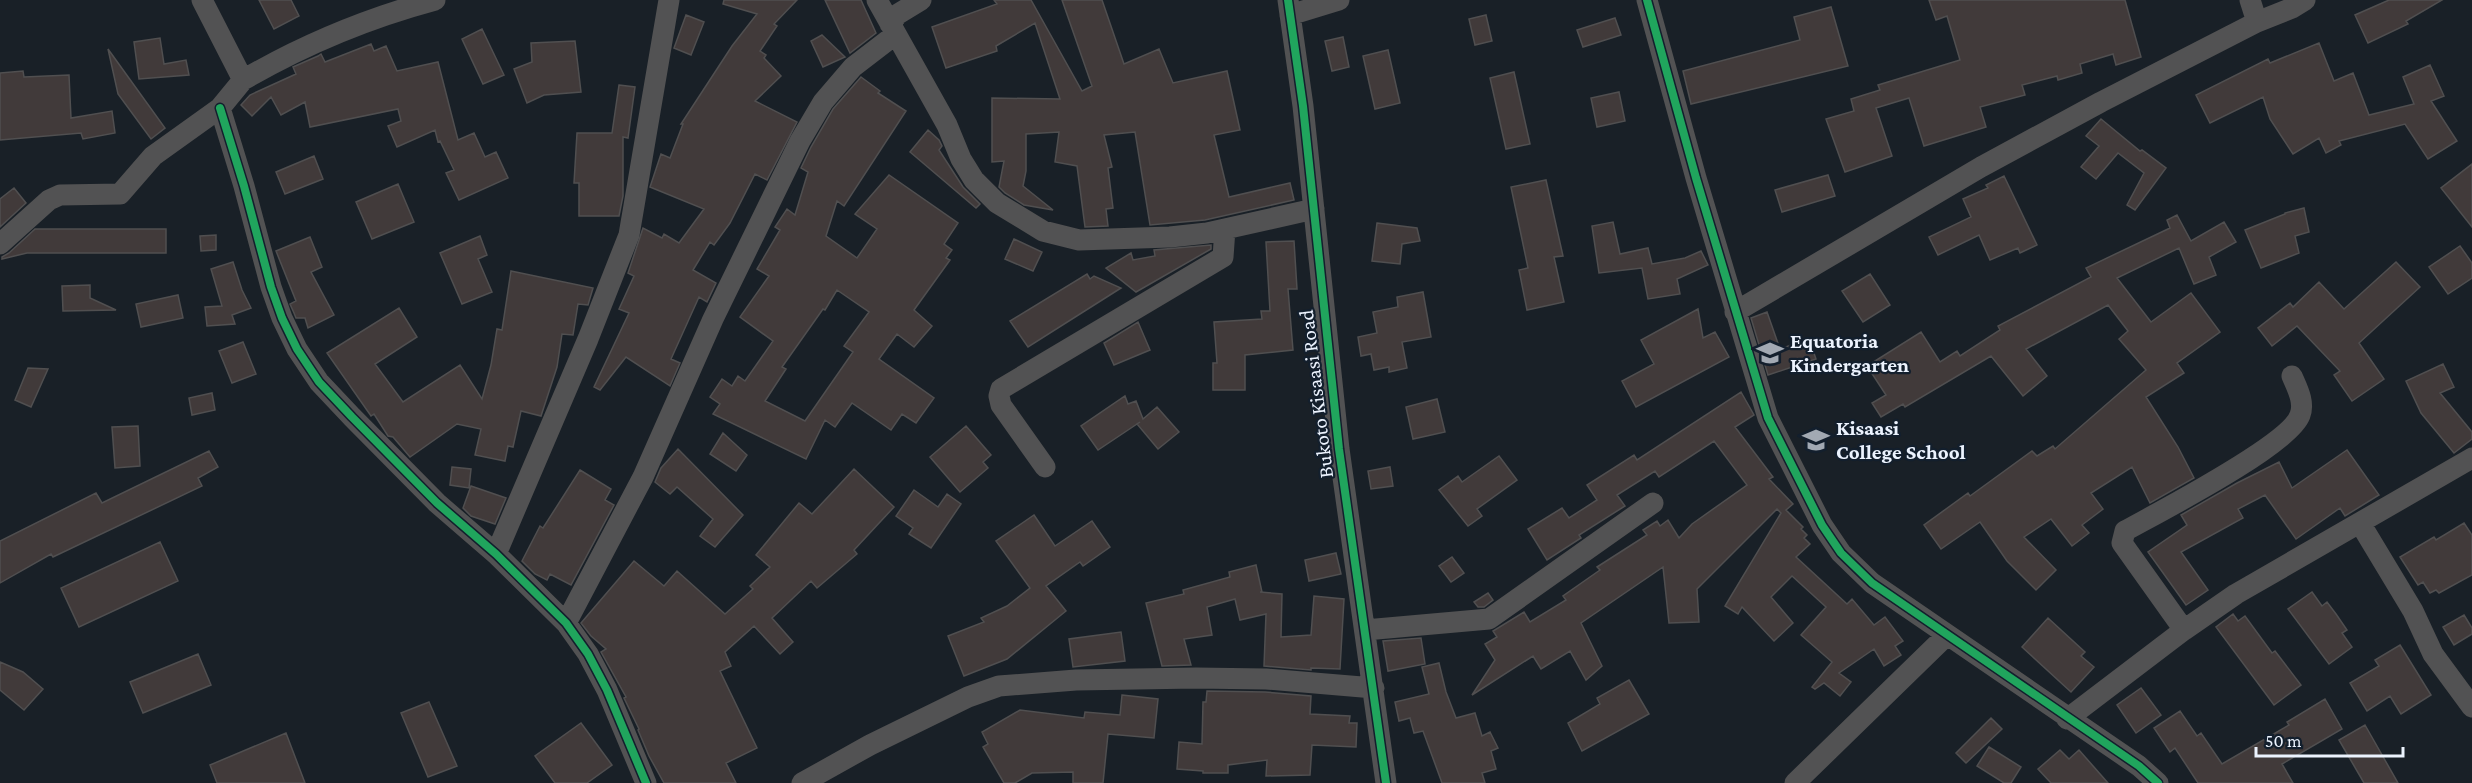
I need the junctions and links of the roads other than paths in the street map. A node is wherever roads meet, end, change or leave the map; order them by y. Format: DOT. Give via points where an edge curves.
graph roads {
  1 [pos="202,0"];
  2 [pos="435,0"];
  3 [pos="669,0"];
  4 [pos="877,0"];
  5 [pos="921,0"];
  6 [pos="1339,0"];
  7 [pos="1647,0"];
  8 [pos="2250,0"];
  9 [pos="2306,0"];
  10 [pos="1289,8"];
  11 [pos="2257,22"];
  12 [pos="893,29"];
  13 [pos="243,80"];
  14 [pos="220,108"];
  15 [pos="1314,209"];
  16 [pos="1225,229"];
  17 [pos="0,244"];
  18 [pos="1734,312"];
  19 [pos="2292,376"];
  20 [pos="2472,458"];
  21 [pos="1045,467"];
  22 [pos="1653,503"];
  23 [pos="2360,523"];
  24 [pos="496,554"];
  25 [pos="566,623"];
  26 [pos="1365,630"];
  27 [pos="2184,630"];
  28 [pos="1947,635"];
  29 [pos="1374,688"];
  30 [pos="2472,707"];
  31 [pos="2067,719"];
  32 [pos="646,783"];
  33 [pos="802,783"];
  34 [pos="1386,783"];
  35 [pos="1795,783"];
  36 [pos="2158,783"];
  1 -- 13 [label="street"];
  2 -- 13 [label="street" via="315,43"];
  3 -- 24 [label="street" via="629,235"];
  4 -- 12 [label="street"];
  5 -- 12 [label="street" via="898,14"];
  6 -- 10 [label="street"];
  7 -- 18 [label="street"];
  8 -- 11 [label="street"];
  9 -- 11 [label="street"];
  10 -- 15 [label="street, Bukoto Kisaasi Road"];
  11 -- 18 [label="street" via="1981,168"];
  12 -- 16 [label="street" via="974,180 997,203 1043,231 1079,240 1170,237"];
  12 -- 25 [label="street" via="823,102 800,141 713,319 643,477"];
  13 -- 14 [label="street"];
  14 -- 17 [label="street" via="153,156 120,194 60,195 49,200"];
  14 -- 24 [label="street" via="271,287 297,349 319,382 352,417 437,503"];
  15 -- 16 [label="street"];
  15 -- 26 [label="street, Bukoto Kisaasi Road" via="1339,449"];
  16 -- 21 [label="street" via="1223,257 1001,389 1001,405"];
  18 -- 28 [label="street" via="1768,418 1822,525 1841,553 1872,583"];
  19 -- 27 [label="street" via="2303,404 2294,427 2263,451 2122,536 2122,543"];
  20 -- 23 [label="street"];
  22 -- 26 [label="street" via="1489,619"];
  23 -- 27 [label="street" via="2236,594"];
  23 -- 30 [label="street" via="2413,611 2433,654"];
  24 -- 25 [label="street"];
  25 -- 32 [label="street" via="607,690"];
  26 -- 29 [label="street, Bukoto Kisaasi Road"];
  27 -- 31 [label="street"];
  28 -- 31 [label="street"];
  28 -- 35 [label="street"];
  29 -- 33 [label="street" via="1196,678 999,686 870,745"];
  29 -- 34 [label="street, Bukoto Kisaasi Road"];
  31 -- 36 [label="street"];
}
